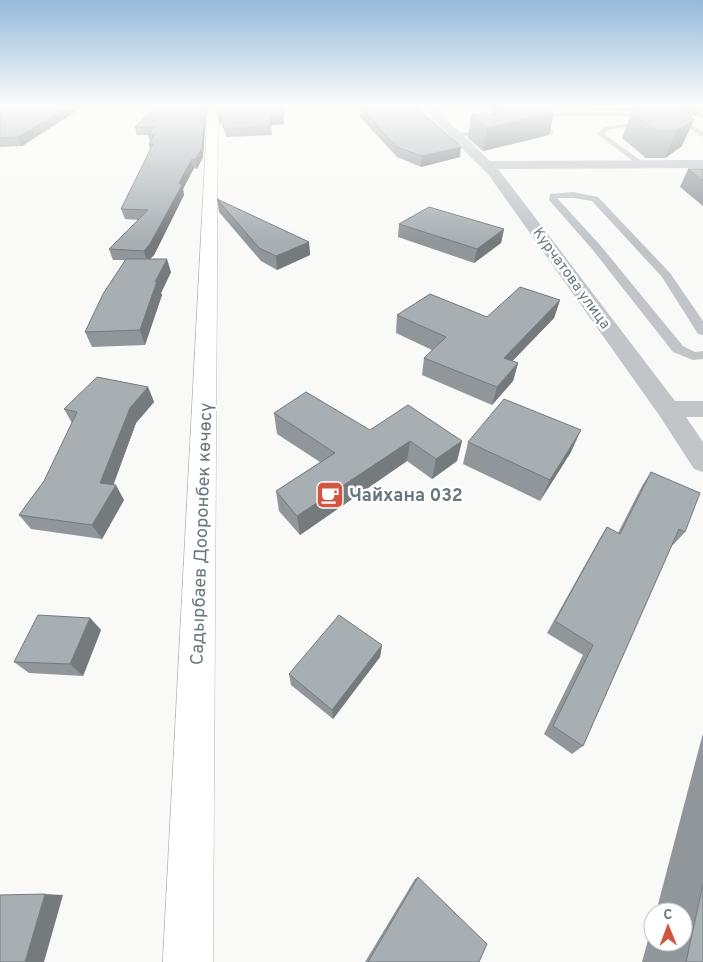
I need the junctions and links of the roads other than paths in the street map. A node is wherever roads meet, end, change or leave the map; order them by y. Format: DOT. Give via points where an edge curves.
graph roads {
  1 [pos="212,151"];
  2 [pos="471,151"];
  3 [pos="623,151"];
  4 [pos="640,164"];
  5 [pos="703,164"];
  6 [pos="487,165"];
  7 [pos="703,331"];
  8 [pos="703,355"];
  9 [pos="668,409"];
  10 [pos="703,409"];
  11 [pos="703,462"];
  12 [pos="188,962"];
  1 -- 12 [label="main road, Садырбаев Дооронбек көчөсү"];
  2 -- 6 [label="street, Курчатова улица"];
  3 -- 4 [label="lane"];
  4 -- 5 [label="street"];
  4 -- 6 [label="street"];
  6 -- 9 [label="street, Курчатова улица"];
  7 -- 8 [label="lane" via="666,275 596,199 580,195 553,196 553,200 596,247 678,349 693,356"];
  9 -- 10 [label="street"];
  9 -- 11 [label="street, Курчатова улица"];
}
